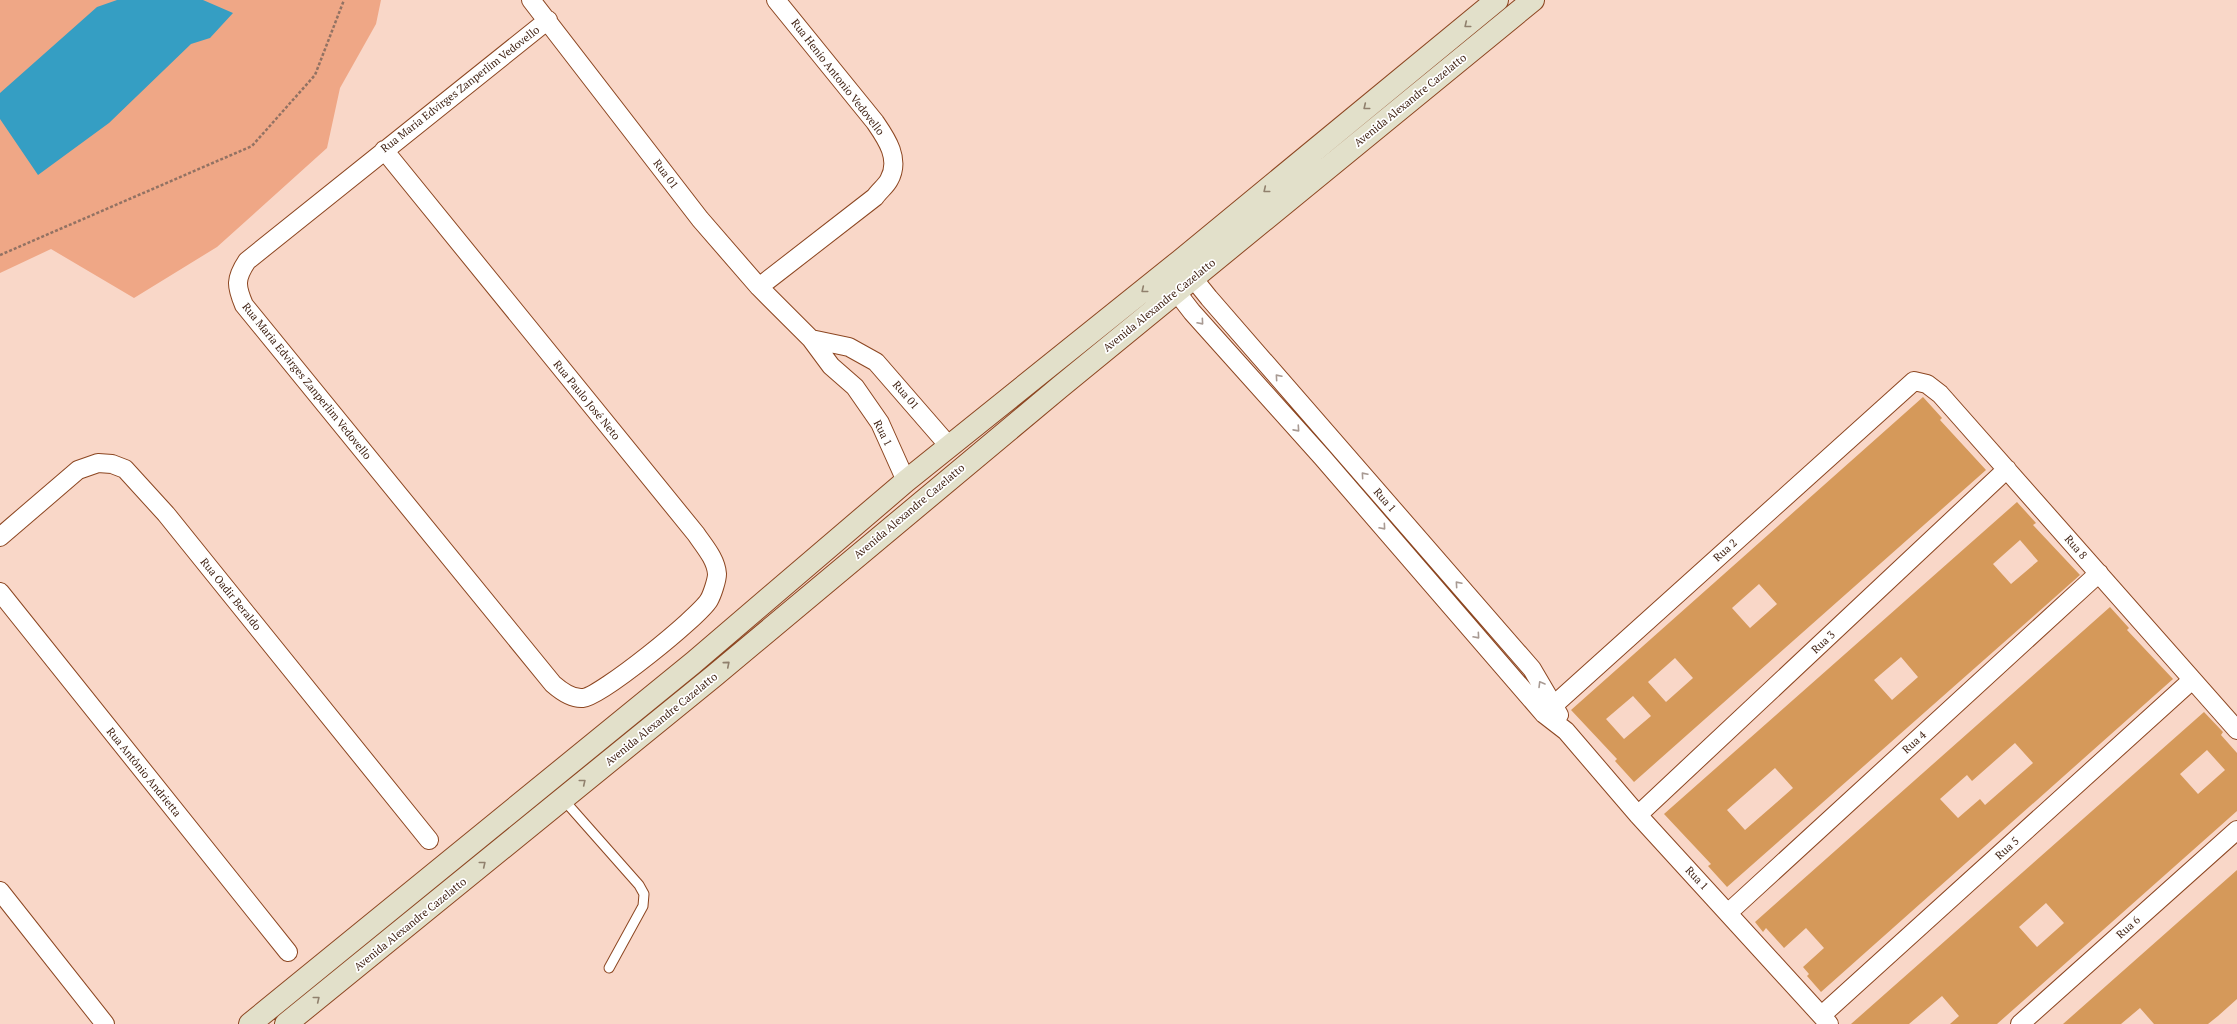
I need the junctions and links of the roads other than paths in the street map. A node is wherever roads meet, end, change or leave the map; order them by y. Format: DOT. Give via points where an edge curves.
graph roads {
  1 [pos="531,0"];
  2 [pos="776,0"];
  3 [pos="1497,0"];
  4 [pos="1533,0"];
  5 [pos="548,20"];
  6 [pos="384,150"];
  7 [pos="1186,269"];
  8 [pos="1162,275"];
  9 [pos="759,287"];
  10 [pos="1176,292"];
  11 [pos="811,339"];
  12 [pos="1906,386"];
  13 [pos="855,387"];
  14 [pos="948,446"];
  15 [pos="2007,469"];
  16 [pos="906,481"];
  17 [pos="0,537"];
  18 [pos="2099,573"];
  19 [pos="0,592"];
  20 [pos="653,653"];
  21 [pos="2192,680"];
  22 [pos="1549,709"];
  23 [pos="2237,730"];
  24 [pos="563,799"];
  25 [pos="1638,815"];
  26 [pos="2237,830"];
  27 [pos="428,840"];
  28 [pos="0,891"];
  29 [pos="1729,912"];
  30 [pos="288,952"];
  31 [pos="609,968"];
  32 [pos="1826,1020"];
  33 [pos="105,1024"];
  34 [pos="250,1024"];
  35 [pos="286,1024"];
  36 [pos="2020,1024"];
  1 -- 5 [label="street, Rua 01"];
  2 -- 9 [label="street, Rua Henio Antonio Vedovello" via="876,122 889,143 893,159 890,179 875,196"];
  3 -- 7 [label="main road, Avenida Alexandre Cazelatto, one-way"];
  4 -- 7 [label="main road, Avenida Alexandre Cazelatto"];
  5 -- 6 [label="street, Rua Maria Edvirges Zanperlim Vedovello"];
  5 -- 9 [label="street, Rua 01" via="700,219"];
  6 -- 20 [label="street, Rua Paulo José Neto" via="696,534 711,556 717,575 709,600"];
  6 -- 20 [label="street, Rua Maria Edvirges Zanperlim Vedovello" via="247,261 238,274 238,290 244,305 553,684 562,691 583,698 596,693"];
  7 -- 8 [label="main road, Avenida Alexandre Cazelatto"];
  7 -- 10 [label="main road, Avenida Alexandre Cazelatto"];
  22 -- 7 [label="street, Rua 1, one-way" via="1532,669"];
  8 -- 10 [label="street, Rua 1"];
  8 -- 14 [label="main road, Avenida Alexandre Cazelatto, one-way"];
  9 -- 11 [label="street, Rua 01"];
  10 -- 22 [label="street, Rua 1, one-way"];
  24 -- 10 [label="main road, Avenida Alexandre Cazelatto, one-way"];
  11 -- 13 [label="street, Rua 01" via="831,366"];
  11 -- 14 [label="street, Rua 01" via="849,347 876,362"];
  12 -- 15 [label="street, Rua 8" via="1914,381 1927,384 1940,394"];
  12 -- 22 [label="street, Rua 2"];
  13 -- 16 [label="street, Rua 1" via="880,423"];
  14 -- 16 [label="main road, Avenida Alexandre Cazelatto"];
  15 -- 18 [label="street, Rua 8"];
  15 -- 25 [label="street, Rua 3"];
  16 -- 34 [label="main road, Avenida Alexandre Cazelatto" via="693,663"];
  17 -- 27 [label="street, Rua Oadir Beraldo" via="78,470 98,463 112,464 125,469 166,514"];
  18 -- 21 [label="street, Rua 8"];
  18 -- 29 [label="street, Rua 4"];
  19 -- 30 [label="street, Rua Antônio Andrietta"];
  21 -- 23 [label="street, Rua 8"];
  21 -- 32 [label="street, Rua 5"];
  22 -- 25 [label="street, Rua 1"];
  24 -- 31 [label="lane" via="639,885 644,894 643,906"];
  35 -- 24 [label="main road, Avenida Alexandre Cazelatto, one-way"];
  25 -- 29 [label="street, Rua 1"];
  26 -- 36 [label="street, Rua 6"];
  28 -- 33 [label="street"];
  29 -- 32 [label="street, Rua 1"];
}
